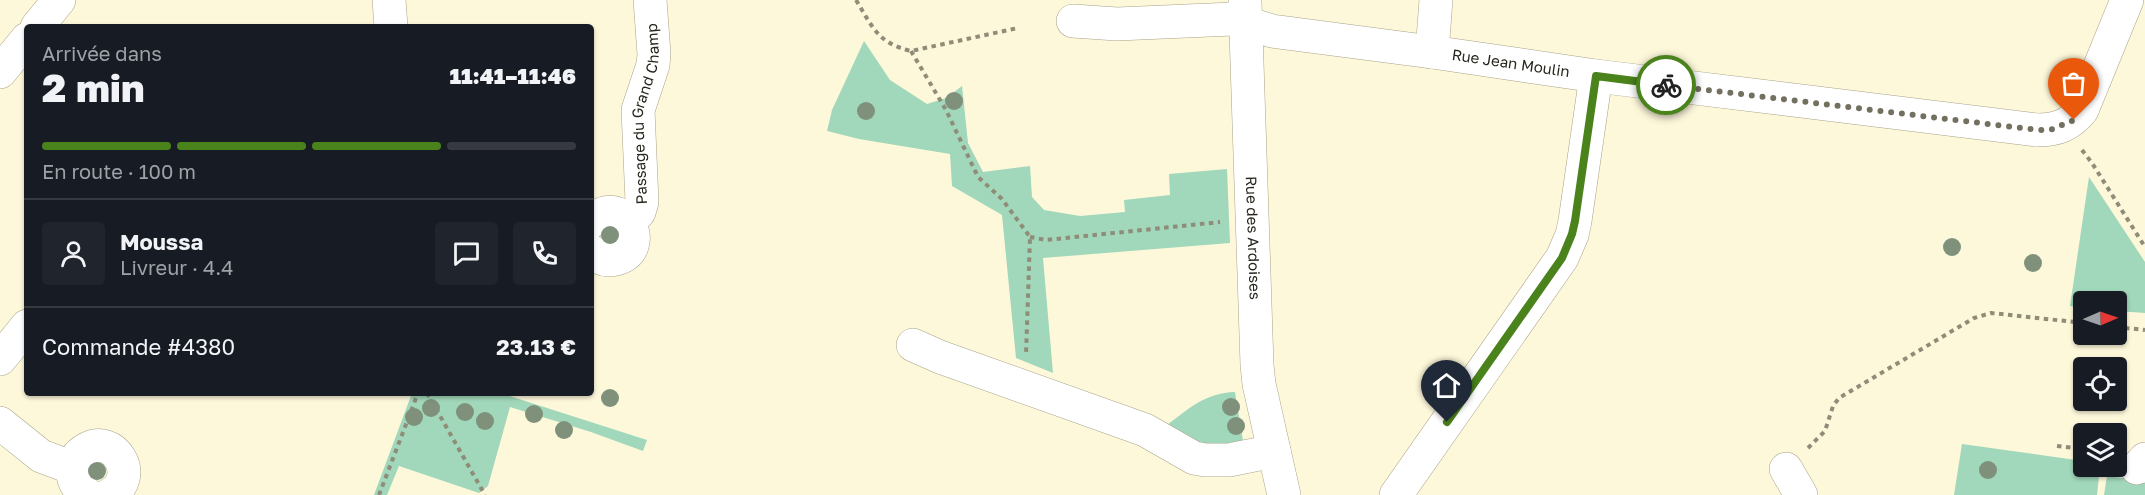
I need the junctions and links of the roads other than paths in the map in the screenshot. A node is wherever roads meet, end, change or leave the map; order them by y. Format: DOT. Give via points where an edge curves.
graph roads {
  1 [pos="59,0"];
  2 [pos="389,0"];
  3 [pos="650,0"];
  4 [pos="1436,0"];
  5 [pos="2127,0"];
  6 [pos="1245,11"];
  7 [pos="1072,21"];
  8 [pos="39,24"];
  9 [pos="391,24"];
  10 [pos="24,43"];
  11 [pos="1432,52"];
  12 [pos="0,72"];
  13 [pos="1596,76"];
  14 [pos="594,219"];
  15 [pos="629,222"];
  16 [pos="594,254"];
  17 [pos="24,330"];
  18 [pos="913,345"];
  19 [pos="0,359"];
  20 [pos="0,423"];
  21 [pos="1274,451"];
  22 [pos="81,481"];
  23 [pos="109,495"];
  24 [pos="1284,495"];
  25 [pos="1396,495"];
  1 -- 8 [label="street"];
  2 -- 9 [label="street"];
  3 -- 15 [label="street, Passage du Grand Champ" via="653,65 638,110 642,202"];
  4 -- 11 [label="street"];
  5 -- 13 [label="street, Rue Jean Moulin" via="2082,110 2074,120 2050,130"];
  6 -- 7 [label="street" via="1233,19 1117,24"];
  6 -- 11 [label="street, Rue Jean Moulin" via="1272,31"];
  6 -- 21 [label="street, Rue des Ardoises" via="1257,365"];
  10 -- 12 [label="street"];
  11 -- 13 [label="street, Rue Jean Moulin"];
  13 -- 25 [label="street" via="1568,246"];
  14 -- 15 [label="street, Passage du Grand Champ" via="608,213 618,214"];
  15 -- 16 [label="street, Passage du Grand Champ" via="633,240 624,255 607,260"];
  17 -- 19 [label="street"];
  18 -- 21 [label="street" via="1145,430 1194,458 1229,460"];
  20 -- 22 [label="street"];
  21 -- 24 [label="street, Rue des Ardoises"];
  22 -- 23 [label="street" via="78,456 88,448 101,446 113,451 122,460 124,478"];
}
